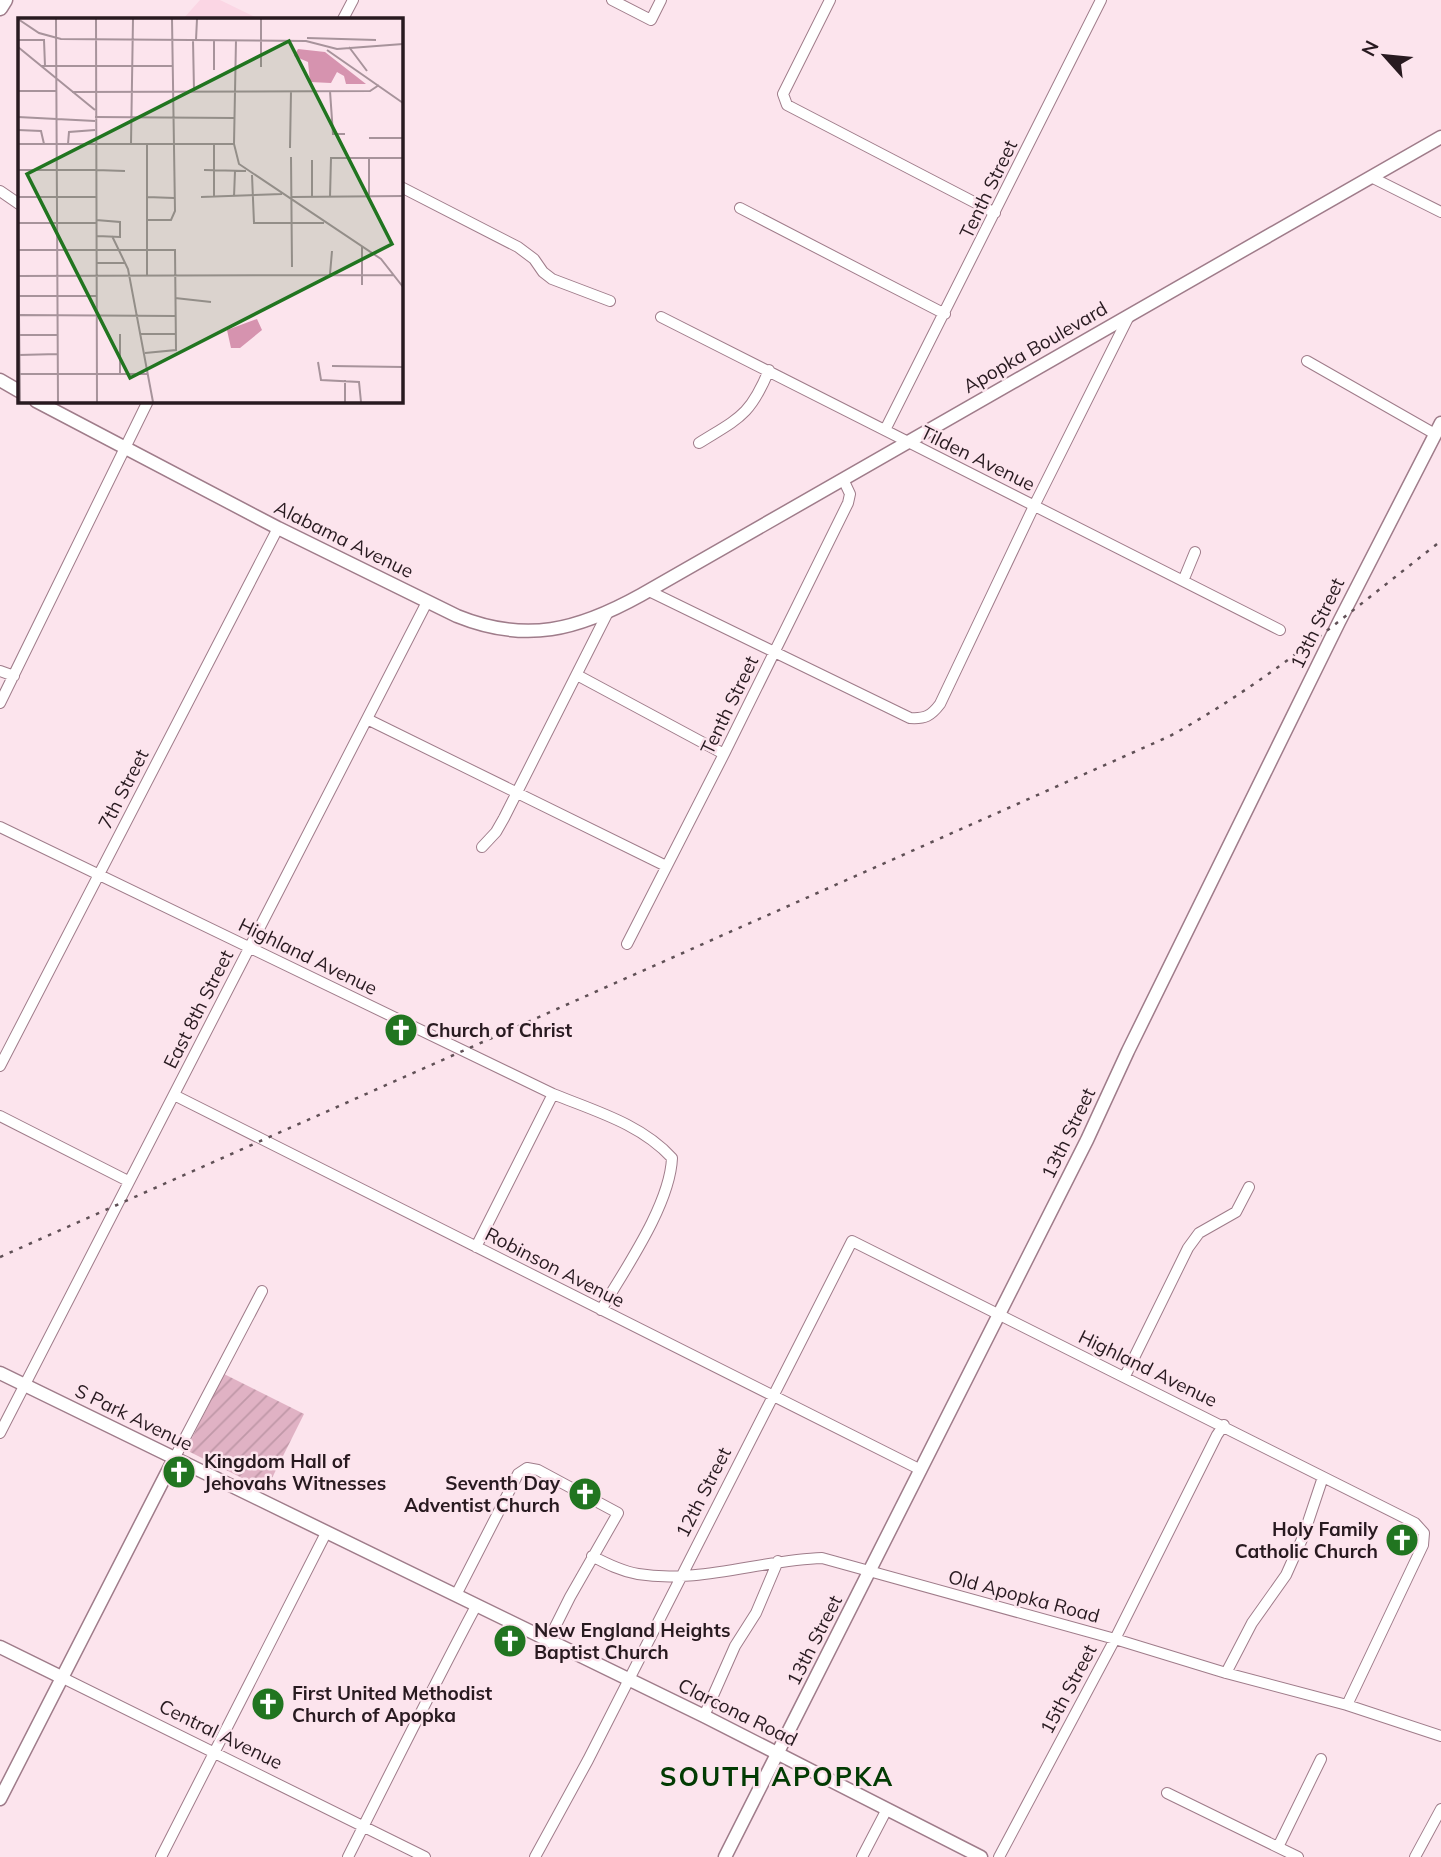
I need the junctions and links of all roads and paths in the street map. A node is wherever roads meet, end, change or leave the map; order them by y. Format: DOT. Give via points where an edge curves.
graph roads {
  1 [pos="4,0"];
  2 [pos="353,0"];
  3 [pos="612,0"];
  4 [pos="661,0"];
  5 [pos="830,0"];
  6 [pos="1101,0"];
  7 [pos="0,7"];
  8 [pos="344,18"];
  9 [pos="1441,137"];
  10 [pos="1371,177"];
  11 [pos="402,188"];
  12 [pos="740,208"];
  13 [pos="1441,212"];
  14 [pos="995,214"];
  15 [pos="610,301"];
  16 [pos="945,314"];
  17 [pos="1129,316"];
  18 [pos="661,317"];
  19 [pos="1307,361"];
  20 [pos="769,370"];
  21 [pos="0,380"];
  22 [pos="18,390"];
  23 [pos="38,402"];
  24 [pos="147,402"];
  25 [pos="1438,429"];
  26 [pos="885,430"];
  27 [pos="699,443"];
  28 [pos="907,443"];
  29 [pos="124,448"];
  30 [pos="843,479"];
  31 [pos="1034,506"];
  32 [pos="278,528"];
  33 [pos="1195,552"];
  34 [pos="1183,581"];
  35 [pos="649,591"];
  36 [pos="427,602"];
  37 [pos="607,614"];
  38 [pos="1280,630"];
  39 [pos="774,652"];
  40 [pos="0,671"];
  41 [pos="577,674"];
  42 [pos="14,676"];
  43 [pos="0,703"];
  44 [pos="367,719"];
  45 [pos="724,754"];
  46 [pos="517,793"];
  47 [pos="0,827"];
  48 [pos="482,847"];
  49 [pos="666,866"];
  50 [pos="99,874"];
  51 [pos="627,944"];
  52 [pos="250,947"];
  53 [pos="0,1066"];
  54 [pos="553,1094"];
  55 [pos="174,1095"];
  56 [pos="0,1116"];
  57 [pos="128,1181"];
  58 [pos="1249,1187"];
  59 [pos="852,1241"];
  60 [pos="475,1247"];
  61 [pos="262,1291"];
  62 [pos="601,1310"];
  63 [pos="998,1313"];
  64 [pos="0,1373"];
  65 [pos="1125,1376"];
  66 [pos="24,1385"];
  67 [pos="773,1394"];
  68 [pos="1224,1425"];
  69 [pos="0,1433"];
  70 [pos="175,1457"];
  71 [pos="921,1470"];
  72 [pos="1323,1477"];
  73 [pos="326,1533"];
  74 [pos="592,1556"];
  75 [pos="778,1561"];
  76 [pos="870,1572"];
  77 [pos="680,1577"];
  78 [pos="456,1595"];
  79 [pos="476,1606"];
  80 [pos="1115,1639"];
  81 [pos="548,1641"];
  82 [pos="0,1647"];
  83 [pos="1226,1673"];
  84 [pos="61,1677"];
  85 [pos="628,1680"];
  86 [pos="1347,1705"];
  87 [pos="704,1716"];
  88 [pos="1441,1736"];
  89 [pos="215,1753"];
  90 [pos="778,1753"];
  91 [pos="1321,1759"];
  92 [pos="1167,1793"];
  93 [pos="0,1799"];
  94 [pos="887,1809"];
  95 [pos="1441,1809"];
  96 [pos="363,1826"];
  97 [pos="1278,1847"];
  98 [pos="162,1857"];
  99 [pos="348,1857"];
  100 [pos="425,1857"];
  101 [pos="535,1857"];
  102 [pos="725,1857"];
  103 [pos="862,1857"];
  104 [pos="981,1857"];
  105 [pos="999,1857"];
  106 [pos="1298,1857"];
  107 [pos="1415,1857"];
  1 -- 7 [label="main road"];
  2 -- 8 [label="street"];
  3 -- 4 [label="street" via="651,20"];
  5 -- 14 [label="street" via="783,94 787,105"];
  6 -- 14 [label="street, Tenth Street"];
  9 -- 10 [label="street, Apopka Boulevard"];
  10 -- 13 [label="street"];
  10 -- 17 [label="street, Apopka Boulevard"];
  11 -- 15 [label="street" via="518,247 552,279"];
  12 -- 16 [label="street"];
  14 -- 16 [label="street, Tenth Street"];
  16 -- 26 [label="street, Tenth Street"];
  17 -- 28 [label="street, Apopka Boulevard"];
  17 -- 31 [label="street"];
  18 -- 20 [label="street, Tilden Avenue"];
  19 -- 25 [label="street"];
  20 -- 26 [label="street, Tilden Avenue"];
  20 -- 27 [label="street" via="743,416"];
  21 -- 22 [label="street"];
  23 -- 29 [label="street, Alabama Avenue"];
  24 -- 29 [label="street"];
  25 -- 63 [label="street, 13th Street"];
  26 -- 28 [label="street, Tilden Avenue"];
  28 -- 30 [label="street, Apopka Boulevard"];
  28 -- 31 [label="street, Tilden Avenue"];
  29 -- 32 [label="street, Alabama Avenue"];
  29 -- 42 [label="street"];
  30 -- 35 [label="street, Apopka Boulevard"];
  30 -- 39 [label="street, Tenth Street" via="850,499"];
  31 -- 34 [label="street, Tilden Avenue"];
  31 -- 39 [label="street" via="940,704 925,719 910,718"];
  32 -- 36 [label="street, Alabama Avenue"];
  32 -- 50 [label="street, 7th Street"];
  33 -- 34 [label="street"];
  34 -- 38 [label="street, Tilden Avenue"];
  35 -- 37 [label="street, Alabama Avenue"];
  35 -- 39 [label="street"];
  36 -- 37 [label="street, Alabama Avenue" via="480,624 519,631 563,629"];
  36 -- 44 [label="street, East 8th Street"];
  37 -- 41 [label="street"];
  39 -- 45 [label="street, Tenth Street"];
  40 -- 42 [label="street"];
  41 -- 45 [label="street"];
  41 -- 46 [label="street"];
  42 -- 43 [label="street"];
  44 -- 46 [label="street"];
  44 -- 52 [label="street, East 8th Street"];
  45 -- 49 [label="street, Tenth Street"];
  46 -- 48 [label="street" via="496,832"];
  46 -- 49 [label="street"];
  47 -- 50 [label="street, Highland Avenue"];
  49 -- 51 [label="street, Tenth Street"];
  50 -- 52 [label="street, Highland Avenue"];
  50 -- 53 [label="street, 7th Street"];
  52 -- 54 [label="street, Highland Avenue"];
  52 -- 55 [label="street, East 8th Street"];
  54 -- 60 [label="street"];
  54 -- 62 [label="street, Highland Avenue" via="634,1127 672,1158 671,1176 645,1235"];
  55 -- 57 [label="street, East 8th Street"];
  55 -- 60 [label="street, Robinson Avenue"];
  56 -- 57 [label="street"];
  57 -- 66 [label="street, East 8th Street"];
  58 -- 65 [label="street" via="1236,1212 1199,1233 1188,1248"];
  59 -- 63 [label="street, Highland Avenue"];
  59 -- 67 [label="street, 12th Street"];
  60 -- 62 [label="street, Robinson Avenue"];
  61 -- 70 [label="street"];
  62 -- 67 [label="street, Robinson Avenue"];
  63 -- 65 [label="street, Highland Avenue"];
  63 -- 71 [label="street, 13th Street"];
  64 -- 66 [label="street, S Park Avenue"];
  65 -- 68 [label="street, Highland Avenue"];
  66 -- 69 [label="street, East 8th Street"];
  66 -- 70 [label="street, S Park Avenue"];
  67 -- 71 [label="street, Robinson Avenue"];
  67 -- 77 [label="street, 12th Street"];
  68 -- 72 [label="street, Highland Avenue"];
  68 -- 80 [label="street, 15th Street"];
  70 -- 73 [label="street, S Park Avenue"];
  70 -- 84 [label="street"];
  71 -- 76 [label="street, 13th Street"];
  72 -- 83 [label="street" via="1286,1575 1252,1623"];
  72 -- 86 [label="street, Highland Avenue" via="1415,1523 1424,1533 1423,1545"];
  73 -- 78 [label="street, Clarcona Road"];
  73 -- 89 [label="street"];
  74 -- 77 [label="street, Old Apopka Road" via="638,1574"];
  74 -- 78 [label="street" via="618,1513 527,1468 518,1474"];
  74 -- 81 [label="street"];
  75 -- 76 [label="street, Old Apopka Road" via="822,1558"];
  75 -- 77 [label="street, Old Apopka Road"];
  75 -- 87 [label="street"];
  76 -- 80 [label="street, Old Apopka Road"];
  76 -- 90 [label="street, 13th Street"];
  77 -- 85 [label="street, 12th Street"];
  78 -- 79 [label="street, Clarcona Road"];
  79 -- 81 [label="street, Clarcona Road"];
  79 -- 96 [label="street"];
  80 -- 83 [label="street, Old Apopka Road"];
  80 -- 105 [label="street, 15th Street"];
  81 -- 85 [label="street, Clarcona Road"];
  82 -- 84 [label="street, Central Avenue"];
  83 -- 86 [label="street, Old Apopka Road"];
  84 -- 89 [label="street, Central Avenue"];
  84 -- 93 [label="street"];
  85 -- 87 [label="street, Clarcona Road"];
  85 -- 101 [label="street, 12th Street"];
  86 -- 88 [label="street, Old Apopka Road"];
  87 -- 90 [label="street, Clarcona Road"];
  89 -- 96 [label="street, Central Avenue"];
  89 -- 98 [label="street"];
  90 -- 94 [label="street, Clarcona Road"];
  90 -- 102 [label="street, 13th Street"];
  91 -- 97 [label="street"];
  92 -- 97 [label="street"];
  94 -- 103 [label="street"];
  94 -- 104 [label="street, Clarcona Road"];
  95 -- 107 [label="street"];
  96 -- 99 [label="street"];
  96 -- 100 [label="street, Central Avenue"];
  97 -- 106 [label="street"];
}
